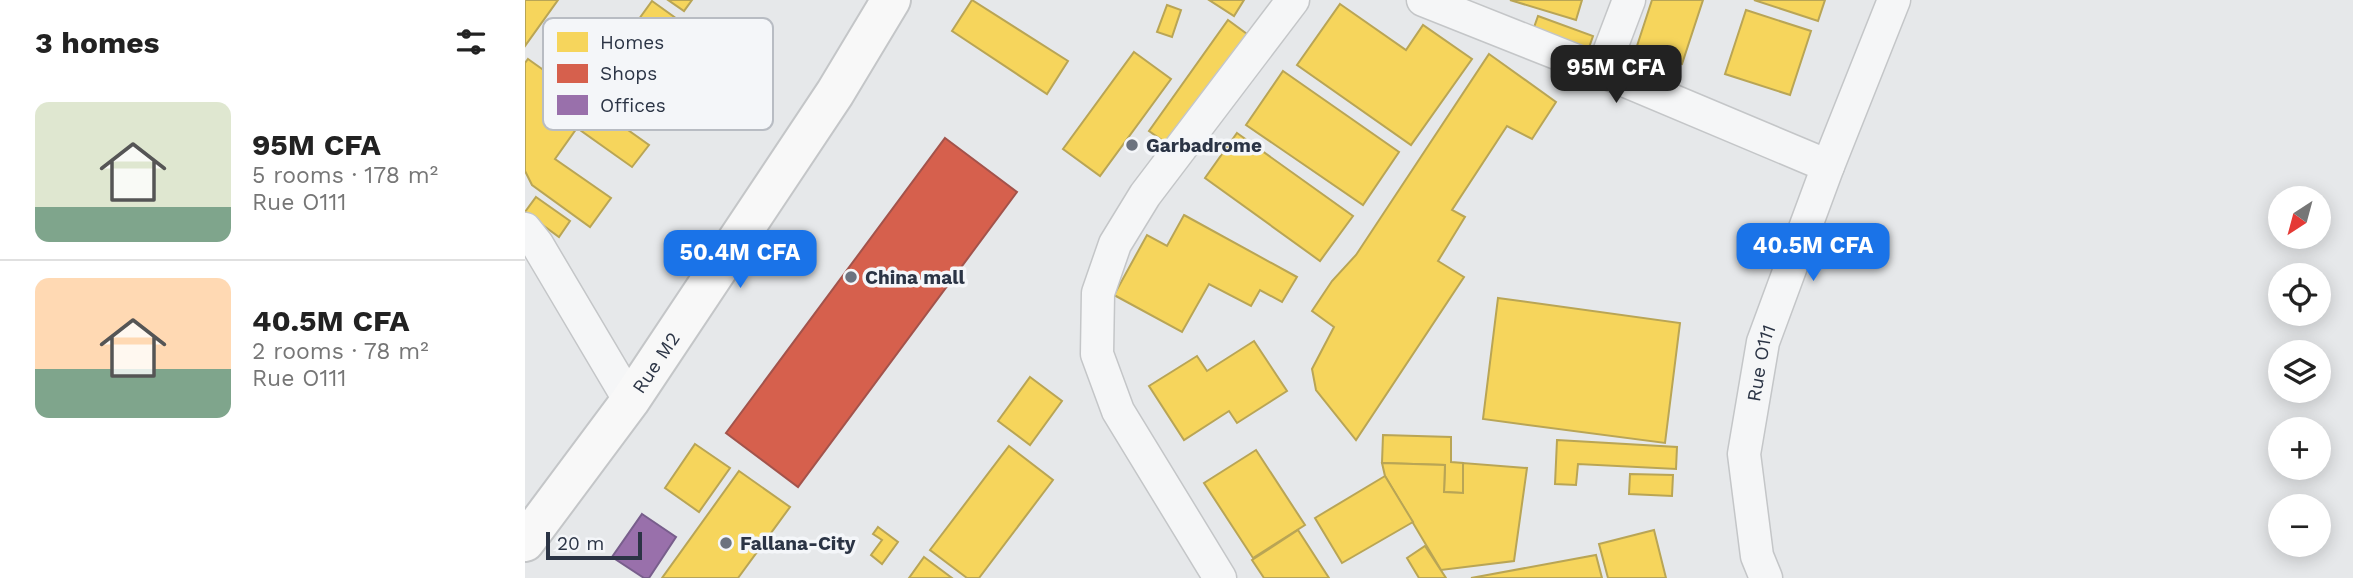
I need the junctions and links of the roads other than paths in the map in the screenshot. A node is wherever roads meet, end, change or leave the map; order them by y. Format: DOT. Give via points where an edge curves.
graph roads {
  1 [pos="891,0"];
  2 [pos="1293,0"];
  3 [pos="1423,0"];
  4 [pos="1629,0"];
  5 [pos="1894,0"];
  6 [pos="1602,71"];
  7 [pos="1828,166"];
  8 [pos="525,229"];
  9 [pos="630,401"];
  10 [pos="525,542"];
  11 [pos="1220,578"];
  12 [pos="1766,578"];
  1 -- 9 [label="main road, Rue M2" via="835,93"];
  2 -- 11 [label="street" via="1145,195 1115,244 1098,293 1097,354 1118,411"];
  3 -- 6 [label="street"];
  4 -- 6 [label="street"];
  5 -- 7 [label="street, Rue O111"];
  6 -- 7 [label="street"];
  7 -- 12 [label="street, Rue O111" via="1763,342 1744,454 1757,556"];
  8 -- 9 [label="street"];
  9 -- 10 [label="main road, Rue M2"];
}
